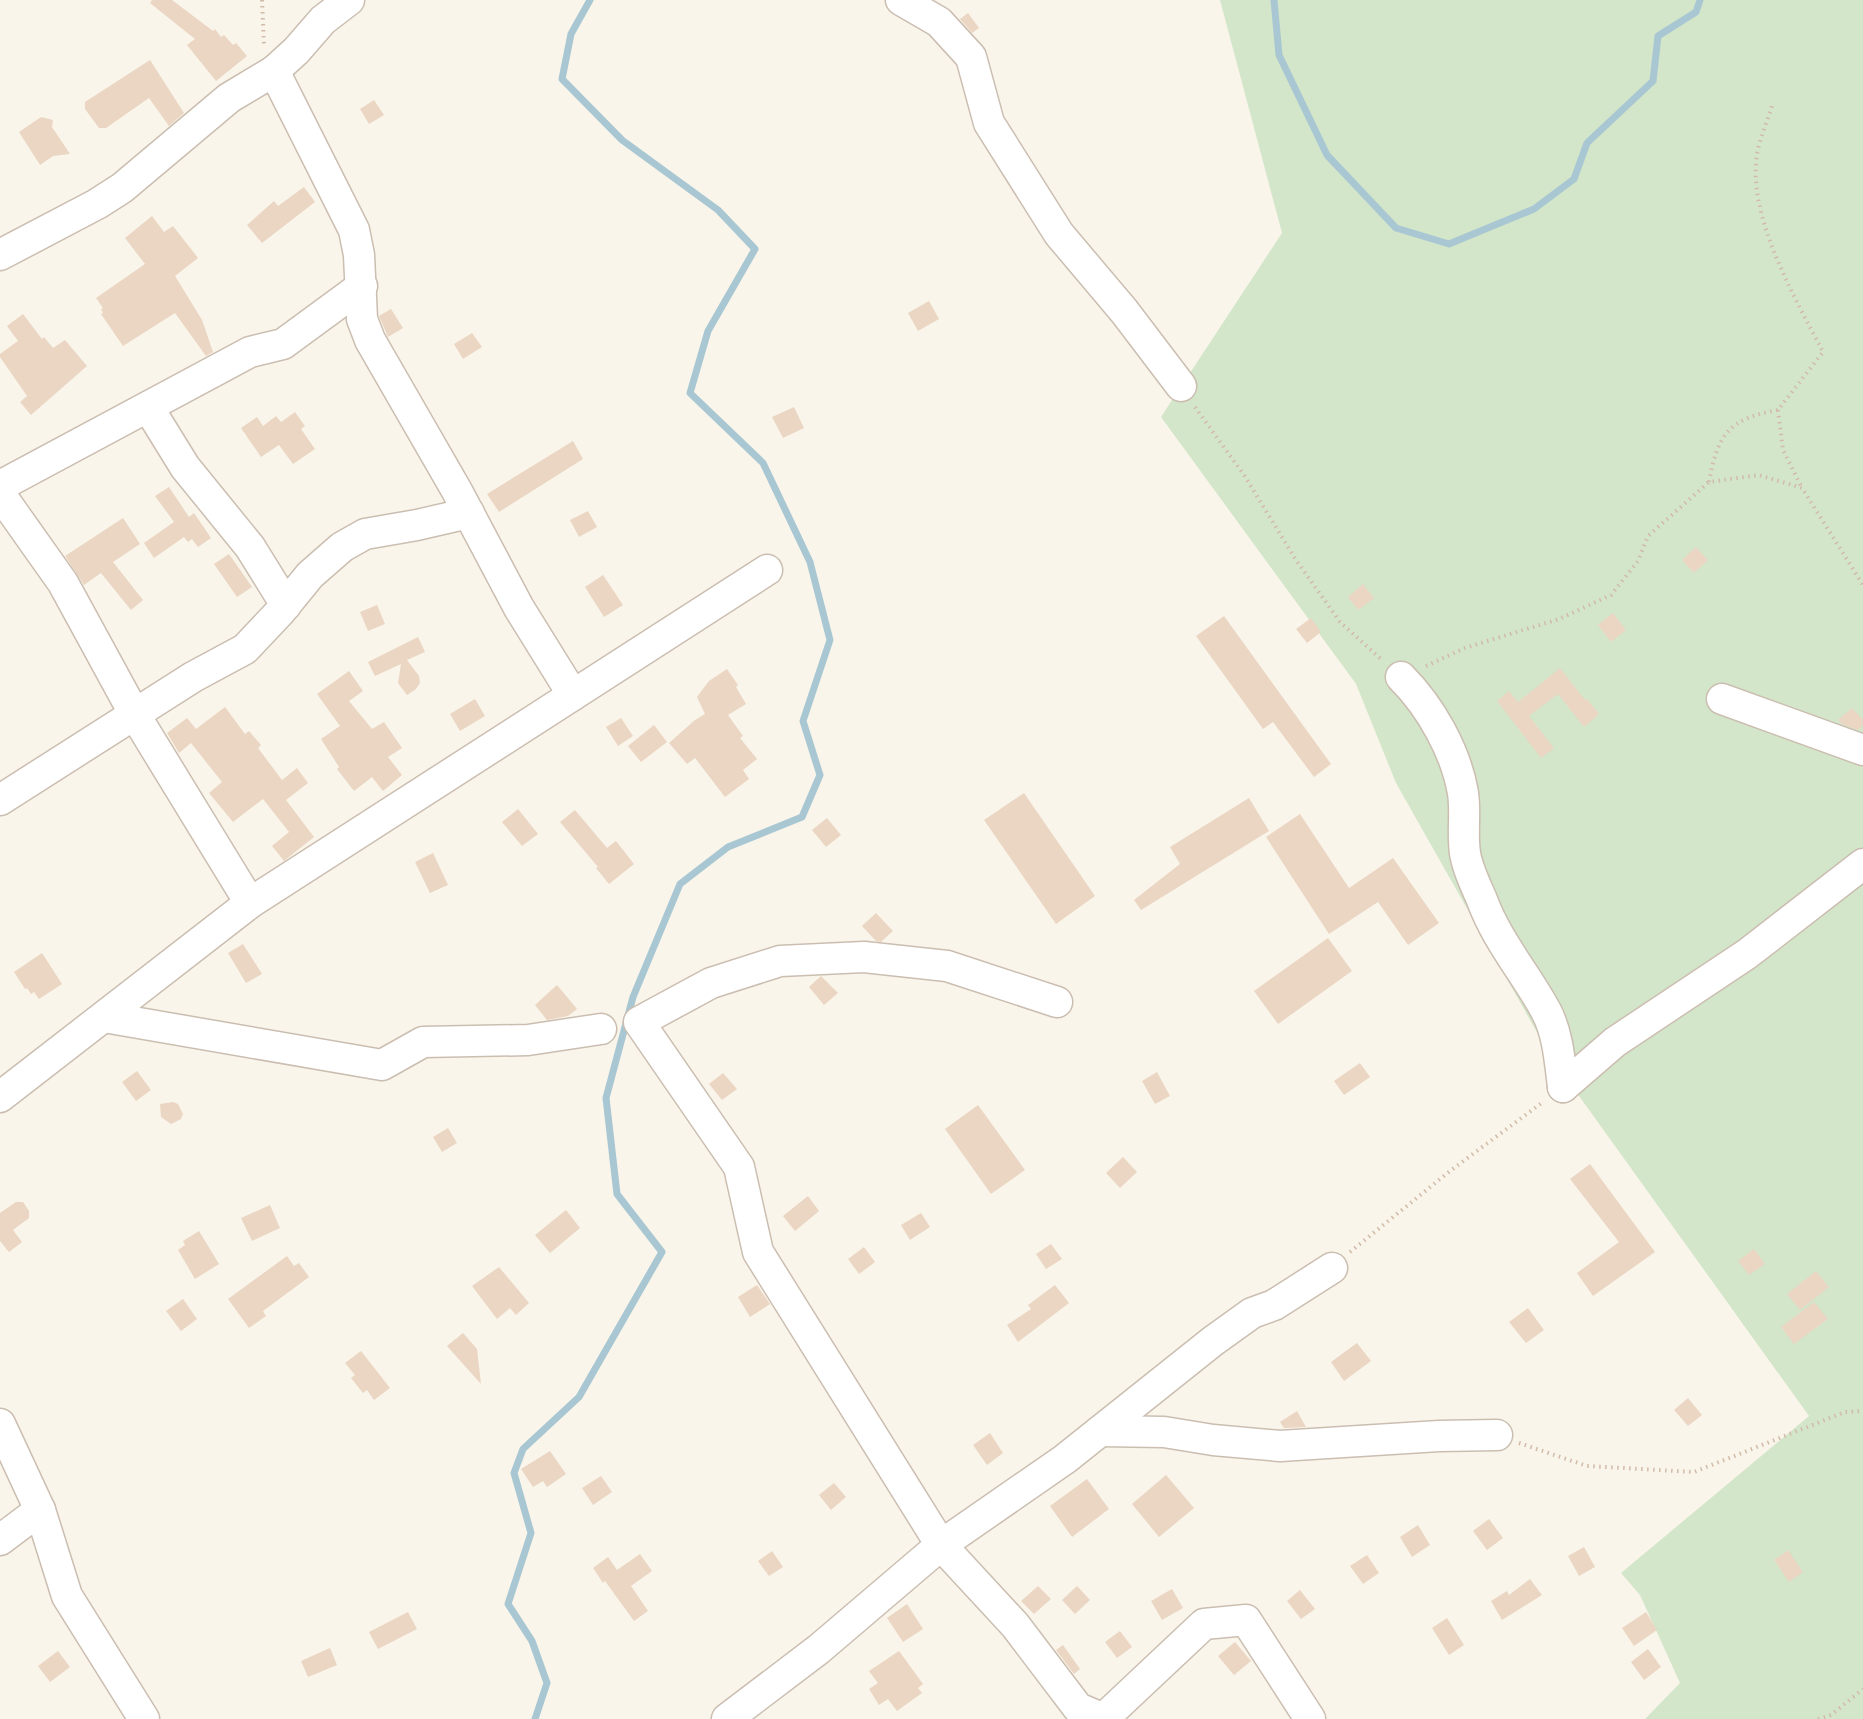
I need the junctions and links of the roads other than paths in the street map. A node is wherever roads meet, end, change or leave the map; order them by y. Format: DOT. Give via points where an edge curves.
graph roads {
  1 [pos="349,0"];
  2 [pos="901,0"];
  3 [pos="274,71"];
  4 [pos="0,255"];
  5 [pos="362,285"];
  6 [pos="1182,386"];
  7 [pos="148,407"];
  8 [pos="0,486"];
  9 [pos="0,494"];
  10 [pos="469,513"];
  11 [pos="767,570"];
  12 [pos="286,605"];
  13 [pos="1401,677"];
  14 [pos="573,695"];
  15 [pos="1722,699"];
  16 [pos="135,715"];
  17 [pos="1863,750"];
  18 [pos="0,800"];
  19 [pos="1863,864"];
  20 [pos="250,903"];
  21 [pos="1057,1002"];
  22 [pos="104,1017"];
  23 [pos="601,1029"];
  24 [pos="0,1097"];
  25 [pos="1332,1268"];
  26 [pos="0,1424"];
  27 [pos="1100,1431"];
  28 [pos="1497,1435"];
  29 [pos="40,1510"];
  30 [pos="0,1540"];
  31 [pos="941,1545"];
  32 [pos="144,1719"];
  33 [pos="727,1719"];
  34 [pos="1103,1719"];
  35 [pos="1310,1719"];
  1 -- 3 [label="street" via="323,20"];
  2 -- 6 [label="street" via="939,22 971,57 989,123 1053,224"];
  3 -- 4 [label="street" via="229,98 122,188"];
  3 -- 5 [label="street" via="354,230"];
  5 -- 7 [label="street" via="283,344 250,352"];
  5 -- 10 [label="street" via="362,318 370,340"];
  7 -- 8 [label="street"];
  7 -- 12 [label="street" via="185,467 250,547"];
  9 -- 16 [label="street" via="63,583"];
  10 -- 12 [label="street" via="365,534 342,547 310,575"];
  10 -- 14 [label="street" via="519,608"];
  11 -- 14 [label="street"];
  12 -- 16 [label="street" via="245,649"];
  13 -- 19 [label="street" via="1419,695 1457,769 1463,794 1465,855 1483,904 1514,963 1547,1013 1563,1087 1616,1042 1747,954"];
  14 -- 20 [label="street"];
  15 -- 17 [label="street"];
  16 -- 18 [label="street"];
  16 -- 20 [label="street"];
  20 -- 22 [label="street"];
  21 -- 31 [label="street" via="946,966 840,958 780,961 711,983 639,1022 739,1167 758,1252"];
  22 -- 23 [label="street" via="382,1065 423,1042 528,1040"];
  22 -- 24 [label="street"];
  25 -- 27 [label="street" via="1274,1305 1252,1313"];
  26 -- 29 [label="street"];
  27 -- 28 [label="street" via="1164,1432 1280,1446"];
  27 -- 31 [label="street"];
  29 -- 30 [label="street"];
  29 -- 32 [label="street" via="67,1596"];
  31 -- 33 [label="street" via="819,1649"];
  31 -- 34 [label="street" via="1015,1625 1078,1708"];
  34 -- 35 [label="street" via="1204,1624 1246,1620"];
}
